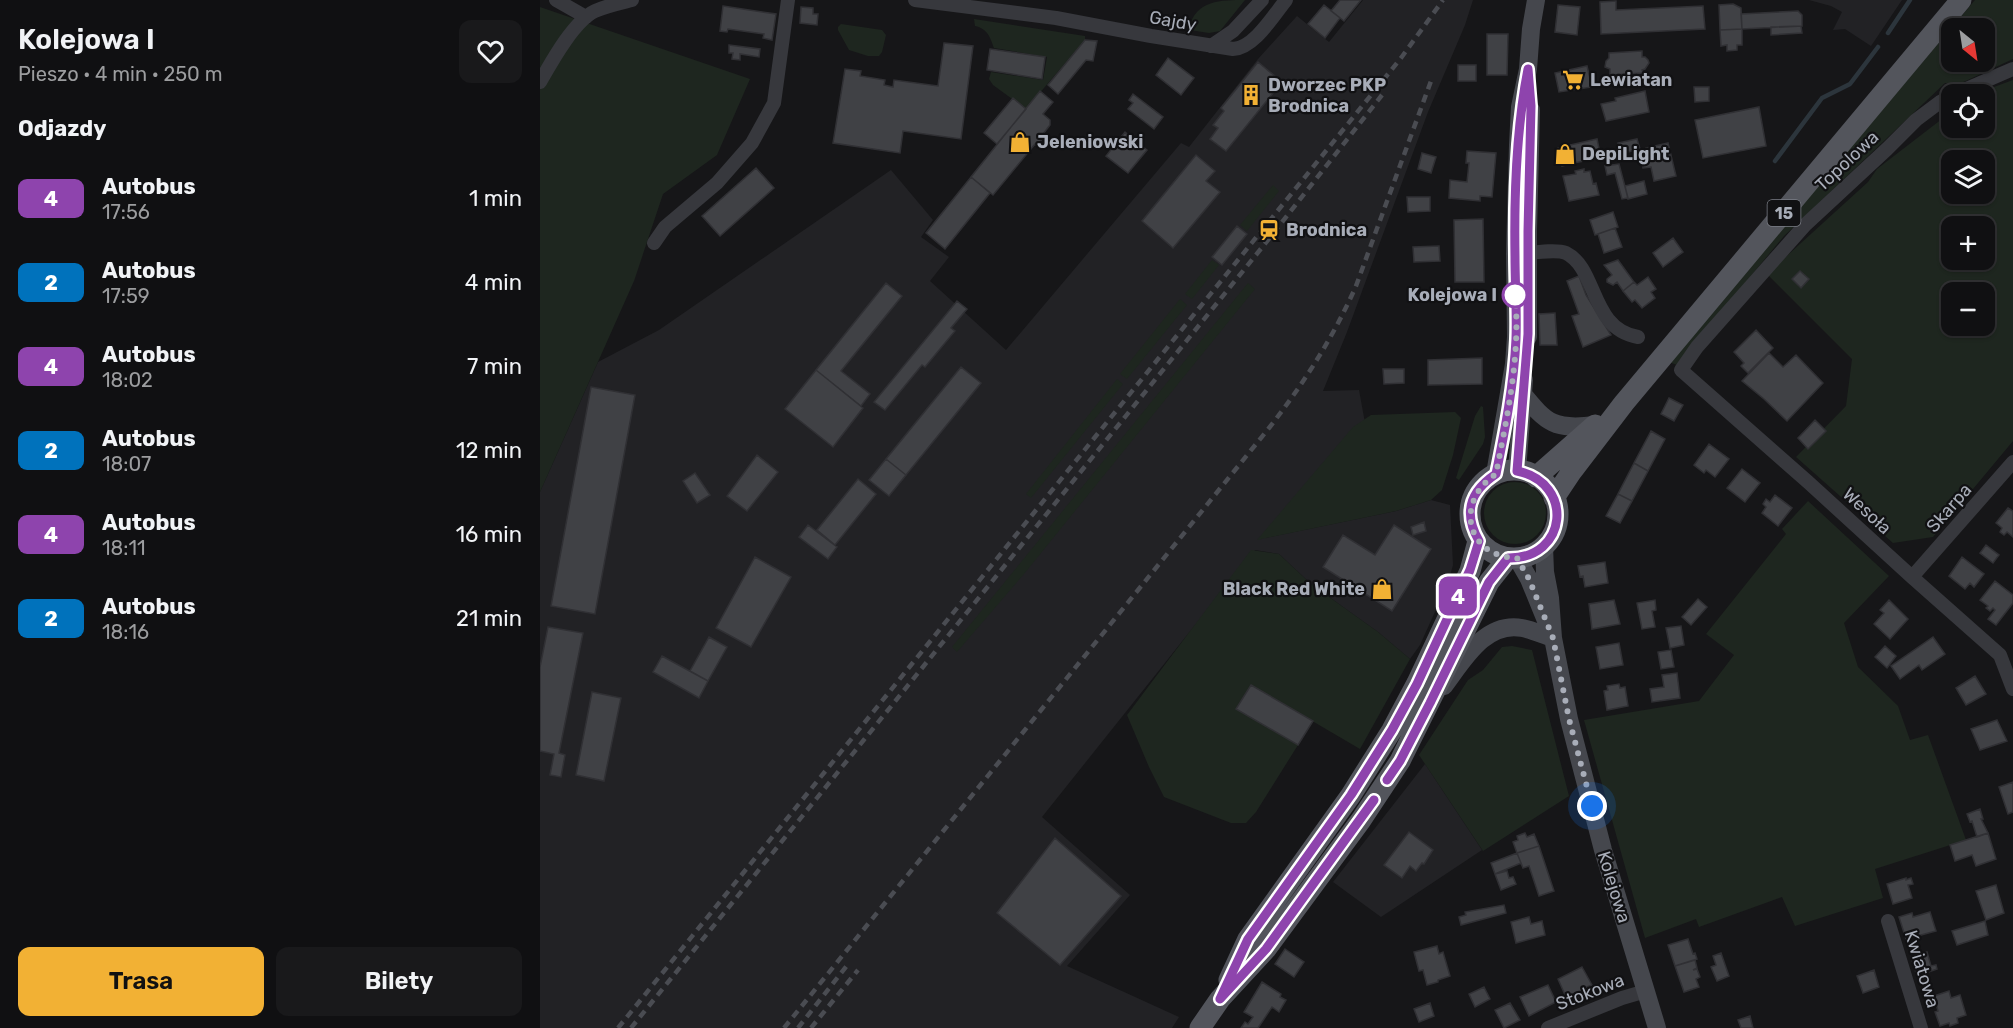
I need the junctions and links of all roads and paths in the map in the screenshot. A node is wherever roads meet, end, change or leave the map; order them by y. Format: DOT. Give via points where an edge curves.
graph roads {
  1 [pos="556,0"];
  2 [pos="632,0"];
  3 [pos="788,0"];
  4 [pos="915,0"];
  5 [pos="1262,0"];
  6 [pos="1286,0"];
  7 [pos="1536,0"];
  8 [pos="1961,0"];
  9 [pos="586,17"];
  10 [pos="1211,46"];
  11 [pos="2013,69"];
  12 [pos="540,82"];
  13 [pos="1978,84"];
  14 [pos="1941,101"];
  15 [pos="654,243"];
  16 [pos="1521,254"];
  17 [pos="1638,337"];
  18 [pos="1682,370"];
  19 [pos="1522,393"];
  20 [pos="1624,403"];
  21 [pos="1595,425"];
  22 [pos="2010,471"];
  23 [pos="1496,474"];
  24 [pos="1526,474"];
  25 [pos="1554,498"];
  26 [pos="1479,541"];
  27 [pos="1544,546"];
  28 [pos="1513,558"];
  29 [pos="1912,578"];
  30 [pos="1553,638"];
  31 [pos="2013,689"];
  32 [pos="1430,703"];
  33 [pos="1888,921"];
  34 [pos="1646,991"];
  35 [pos="1220,999"];
  36 [pos="1200,1028"];
  37 [pos="1548,1028"];
  38 [pos="1657,1028"];
  39 [pos="1921,1028"];
  1 -- 9 [label="street"];
  2 -- 9 [label="street"];
  3 -- 15 [label="street" via="774,103 752,143 717,183 665,227"];
  4 -- 10 [label="street, Gajdy" via="1056,18"];
  5 -- 10 [label="street" via="1233,31"];
  6 -- 10 [label="street, Gajdy" via="1251,42 1239,49"];
  7 -- 16 [label="street" via="1520,107 1525,144"];
  8 -- 20 [label="main road, 15"];
  9 -- 12 [label="street" via="564,42"];
  11 -- 13 [label="street, Topolowa"];
  14 -- 18 [label="street, Topolowa" via="1916,120 1805,225 1697,347"];
  16 -- 17 [label="street" via="1564,252 1573,258 1613,326 1626,335"];
  16 -- 19 [label="street" via="1528,334"];
  16 -- 23 [label="street" via="1514,364"];
  18 -- 29 [label="street, Wesoła"];
  19 -- 21 [label="street" via="1548,421 1573,428"];
  19 -- 24 [label="street"];
  20 -- 21 [label="main road, 15"];
  20 -- 25 [label="main road, 15"];
  21 -- 24 [label="main road, 15"];
  22 -- 29 [label="street, Skarpa"];
  23 -- 24 [label="main road"];
  23 -- 26 [label="main road" via="1476,492 1471,504 1472,530"];
  24 -- 25 [label="main road" via="1547,486"];
  25 -- 27 [label="main road" via="1557,523"];
  26 -- 28 [label="main road" via="1497,555"];
  26 -- 35 [label="main road" via="1470,570 1392,730 1351,795 1248,939"];
  27 -- 28 [label="main road" via="1527,556"];
  27 -- 30 [label="street, Kolejowa"];
  28 -- 30 [label="street, Kolejowa" via="1529,579"];
  28 -- 32 [label="main road" via="1489,582"];
  29 -- 31 [label="street, Wesoła" via="2000,655"];
  30 -- 32 [label="street" via="1512,627 1488,635 1477,643"];
  30 -- 34 [label="street, Kolejowa" via="1569,719 1603,850"];
  32 -- 35 [label="main road" via="1400,761 1361,820 1266,949"];
  33 -- 39 [label="street, Kwiatowa"];
  34 -- 37 [label="street, Stokowa"];
  34 -- 38 [label="street, Kolejowa"];
  35 -- 36 [label="main road"];
}
